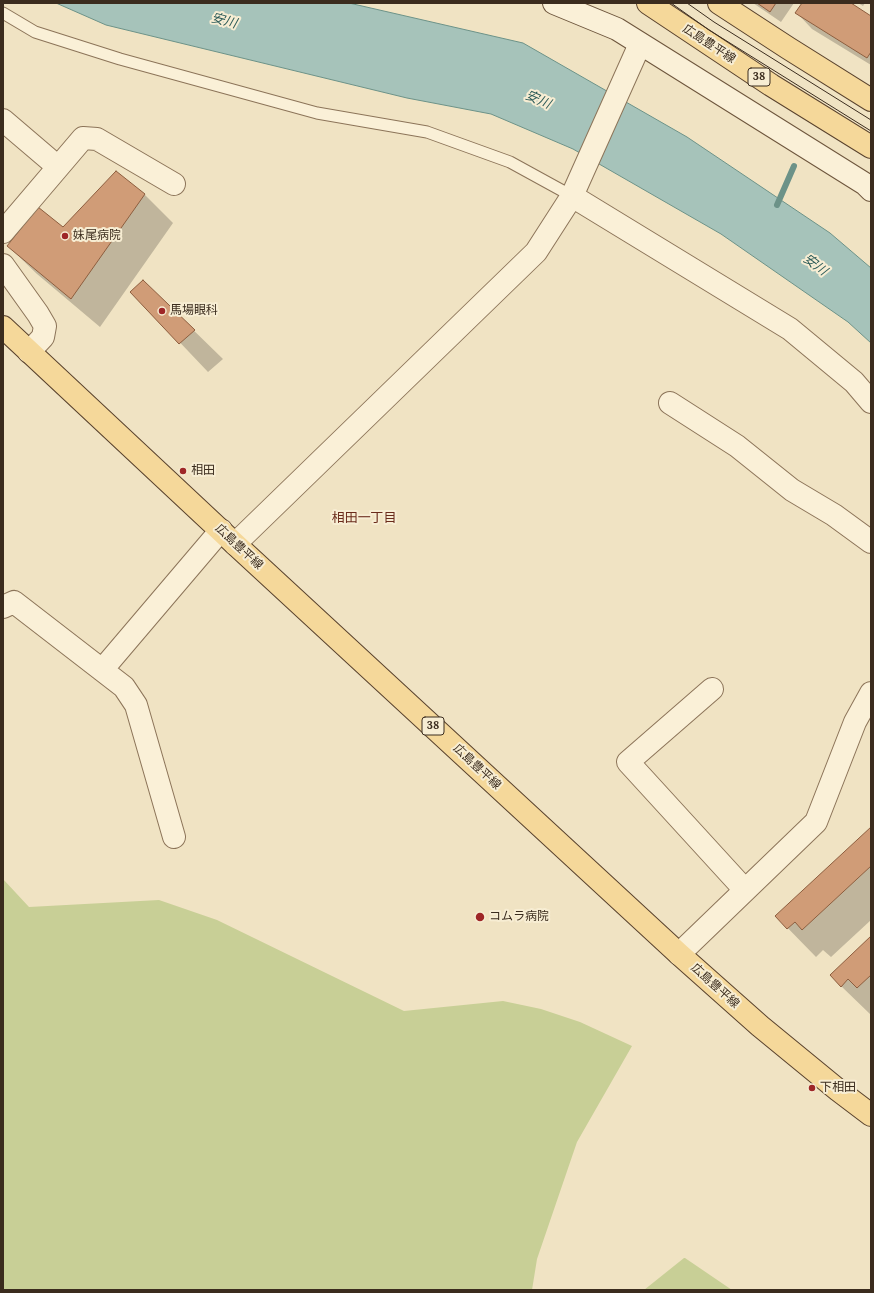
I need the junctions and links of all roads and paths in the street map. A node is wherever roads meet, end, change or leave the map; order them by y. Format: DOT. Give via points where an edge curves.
graph roads {
  1 [pos="554,3"];
  2 [pos="648,3"];
  3 [pos="720,3"];
  4 [pos="3,13"];
  5 [pos="636,51"];
  6 [pos="871,100"];
  7 [pos="3,120"];
  8 [pos="871,147"];
  9 [pos="58,167"];
  10 [pos="174,184"];
  11 [pos="871,190"];
  12 [pos="572,196"];
  13 [pos="3,232"];
  14 [pos="3,265"];
  15 [pos="3,327"];
  16 [pos="29,352"];
  17 [pos="871,402"];
  18 [pos="670,403"];
  19 [pos="228,537"];
  20 [pos="871,542"];
  21 [pos="3,607"];
  22 [pos="102,670"];
  23 [pos="712,690"];
  24 [pos="871,693"];
  25 [pos="174,837"];
  26 [pos="745,890"];
  27 [pos="679,954"];
  28 [pos="871,1115"];
  1 -- 5 [label="street" via="617,29"];
  2 -- 8 [label="main road, 広島豊平線 / 38" via="771,85"];
  3 -- 6 [label="main road"];
  4 -- 12 [label="lane" via="35,32 120,59 317,113 427,132 510,162"];
  5 -- 11 [label="street" via="865,184"];
  5 -- 12 [label="street"];
  7 -- 9 [label="street"];
  9 -- 10 [label="street" via="83,138 97,139"];
  9 -- 13 [label="street"];
  12 -- 17 [label="street" via="790,329 854,382"];
  12 -- 19 [label="street" via="536,252"];
  14 -- 16 [label="street" via="45,326 43,337"];
  15 -- 16 [label="main road, 広島豊平線 / 38"];
  16 -- 19 [label="main road, 広島豊平線 / 38"];
  18 -- 20 [label="street" via="737,446 792,490 834,515"];
  19 -- 22 [label="street"];
  19 -- 27 [label="main road, 広島豊平線 / 38"];
  21 -- 22 [label="street" via="14,602"];
  22 -- 25 [label="street" via="124,687 136,705"];
  23 -- 26 [label="street" via="628,762"];
  24 -- 26 [label="street" via="855,722 816,822"];
  26 -- 27 [label="street"];
  27 -- 28 [label="main road, 広島豊平線 / 38" via="760,1026"];
}
